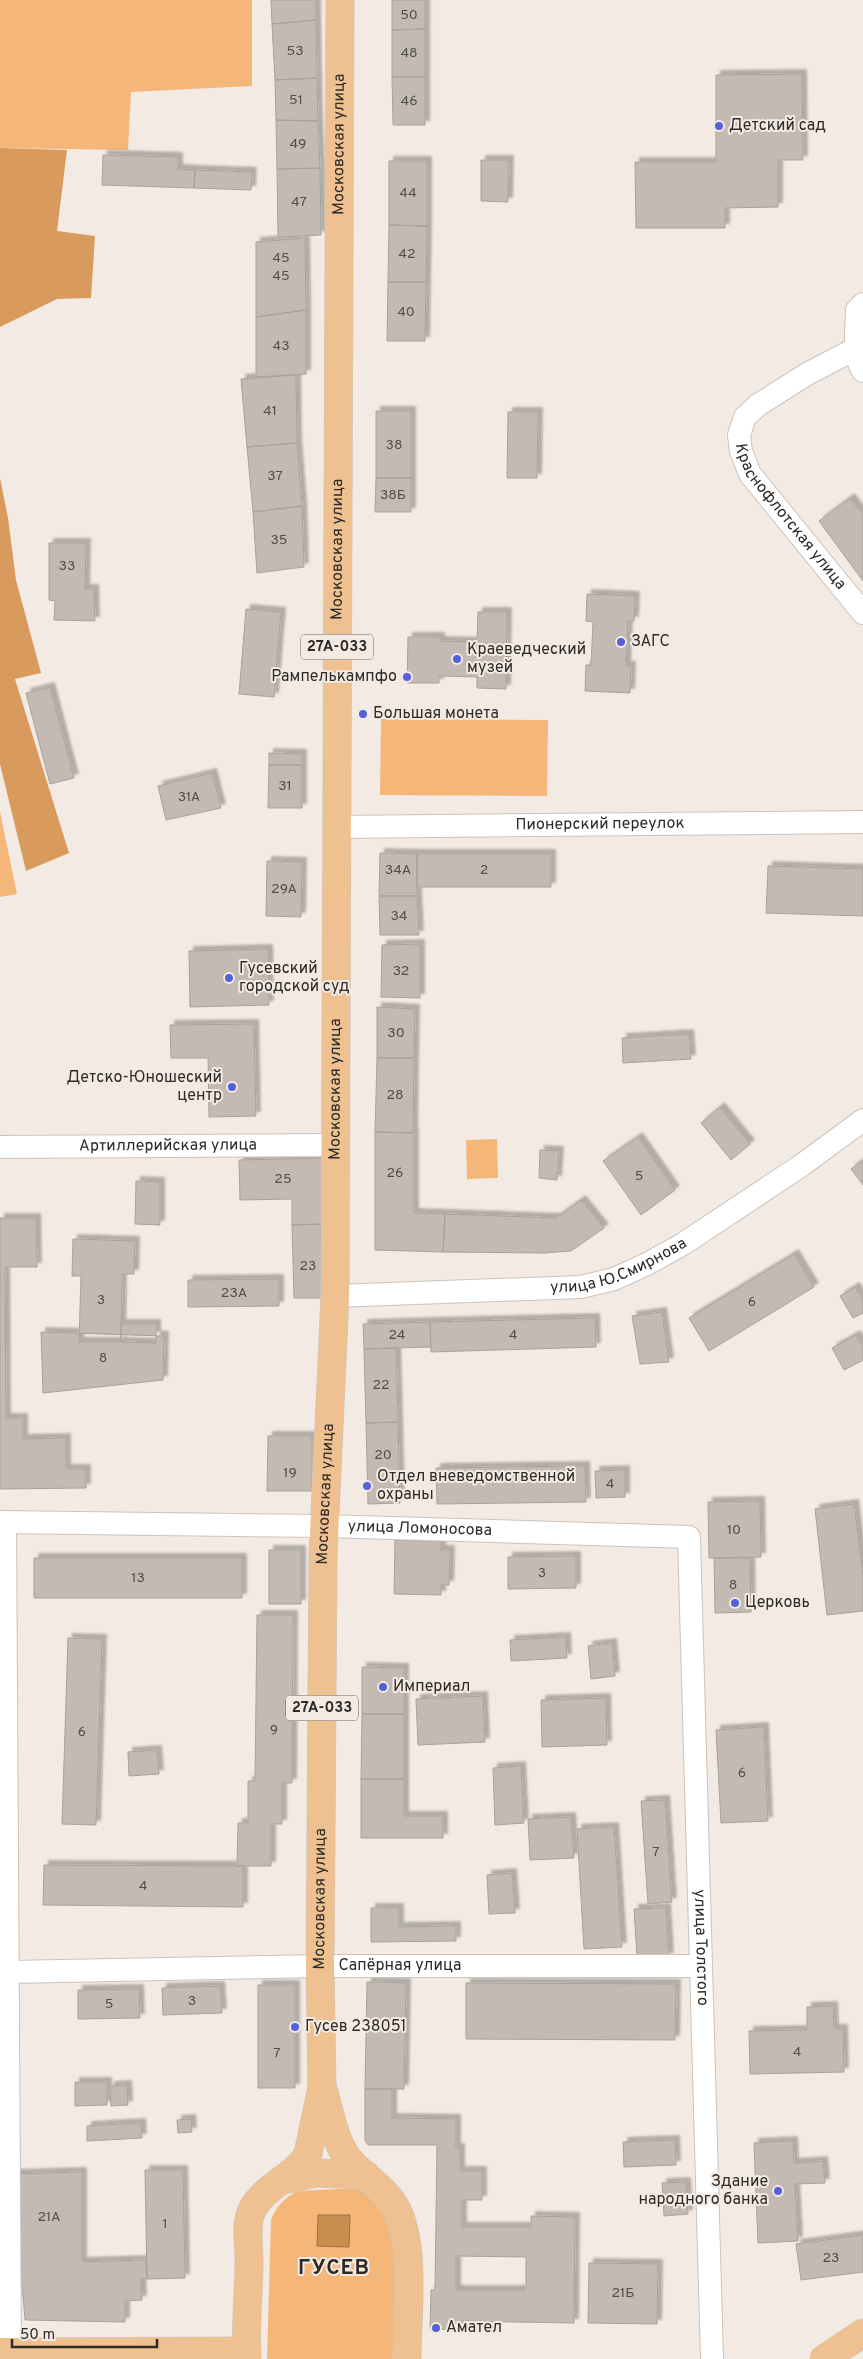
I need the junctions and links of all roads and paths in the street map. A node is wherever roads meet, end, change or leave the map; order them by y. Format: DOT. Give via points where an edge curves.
graph roads {
  1 [pos="340,0"];
  2 [pos="863,304"];
  3 [pos="856,348"];
  4 [pos="863,371"];
  5 [pos="863,613"];
  6 [pos="863,822"];
  7 [pos="336,827"];
  8 [pos="863,1120"];
  9 [pos="335,1145"];
  10 [pos="0,1146"];
  11 [pos="335,1296"];
  12 [pos="3,1522"];
  13 [pos="324,1526"];
  14 [pos="689,1537"];
  15 [pos="320,1966"];
  16 [pos="701,1966"];
  17 [pos="9,1972"];
  18 [pos="322,2087"];
  19 [pos="366,2175"];
  20 [pos="283,2180"];
  21 [pos="863,2333"];
  22 [pos="7,2354"];
  23 [pos="247,2355"];
  24 [pos="407,2359"];
  25 [pos="712,2359"];
  26 [pos="824,2359"];
  1 -- 7 [label="main road, Московская улица / 27А-033"];
  2 -- 3 [label="street" via="857,310"];
  3 -- 4 [label="street"];
  3 -- 5 [label="street, Краснофлотская улица" via="807,374 758,406 745,417 739,435 740,451 750,474"];
  6 -- 7 [label="street, Пионерский переулок"];
  7 -- 9 [label="main road, Московская улица / 27А-033"];
  8 -- 11 [label="street, улица Ю.Смирнова" via="683,1244 614,1279 581,1287"];
  9 -- 10 [label="street, Артиллерийская улица"];
  9 -- 11 [label="main road, Московская улица / 27А-033"];
  11 -- 13 [label="main road, Московская улица / 27А-033"];
  12 -- 13 [label="street, улица Ломоносова"];
  12 -- 17 [label="street"];
  13 -- 14 [label="street, улица Ломоносова"];
  13 -- 15 [label="main road, Московская улица / 27А-033"];
  14 -- 16 [label="street, улица Толстого"];
  15 -- 16 [label="street, Сапёрная улица"];
  15 -- 17 [label="street, Сапёрная улица"];
  15 -- 18 [label="main road, Московская улица / 27А-033"];
  16 -- 25 [label="street, улица Толстого"];
  17 -- 22 [label="street"];
  18 -- 19 [label="main road, Московская улица" via="344,2151"];
  18 -- 20 [label="main road, Московская улица" via="308,2154 295,2172"];
  19 -- 20 [label="main road, Московская улица" via="316,2173"];
  19 -- 24 [label="main road, Московская улица" via="387,2194 398,2212 404,2237 408,2260"];
  20 -- 23 [label="main road, Московская улица" via="265,2192 251,2211"];
  21 -- 26 [label="main road"];
  22 -- 23 [label="main road"];
}
